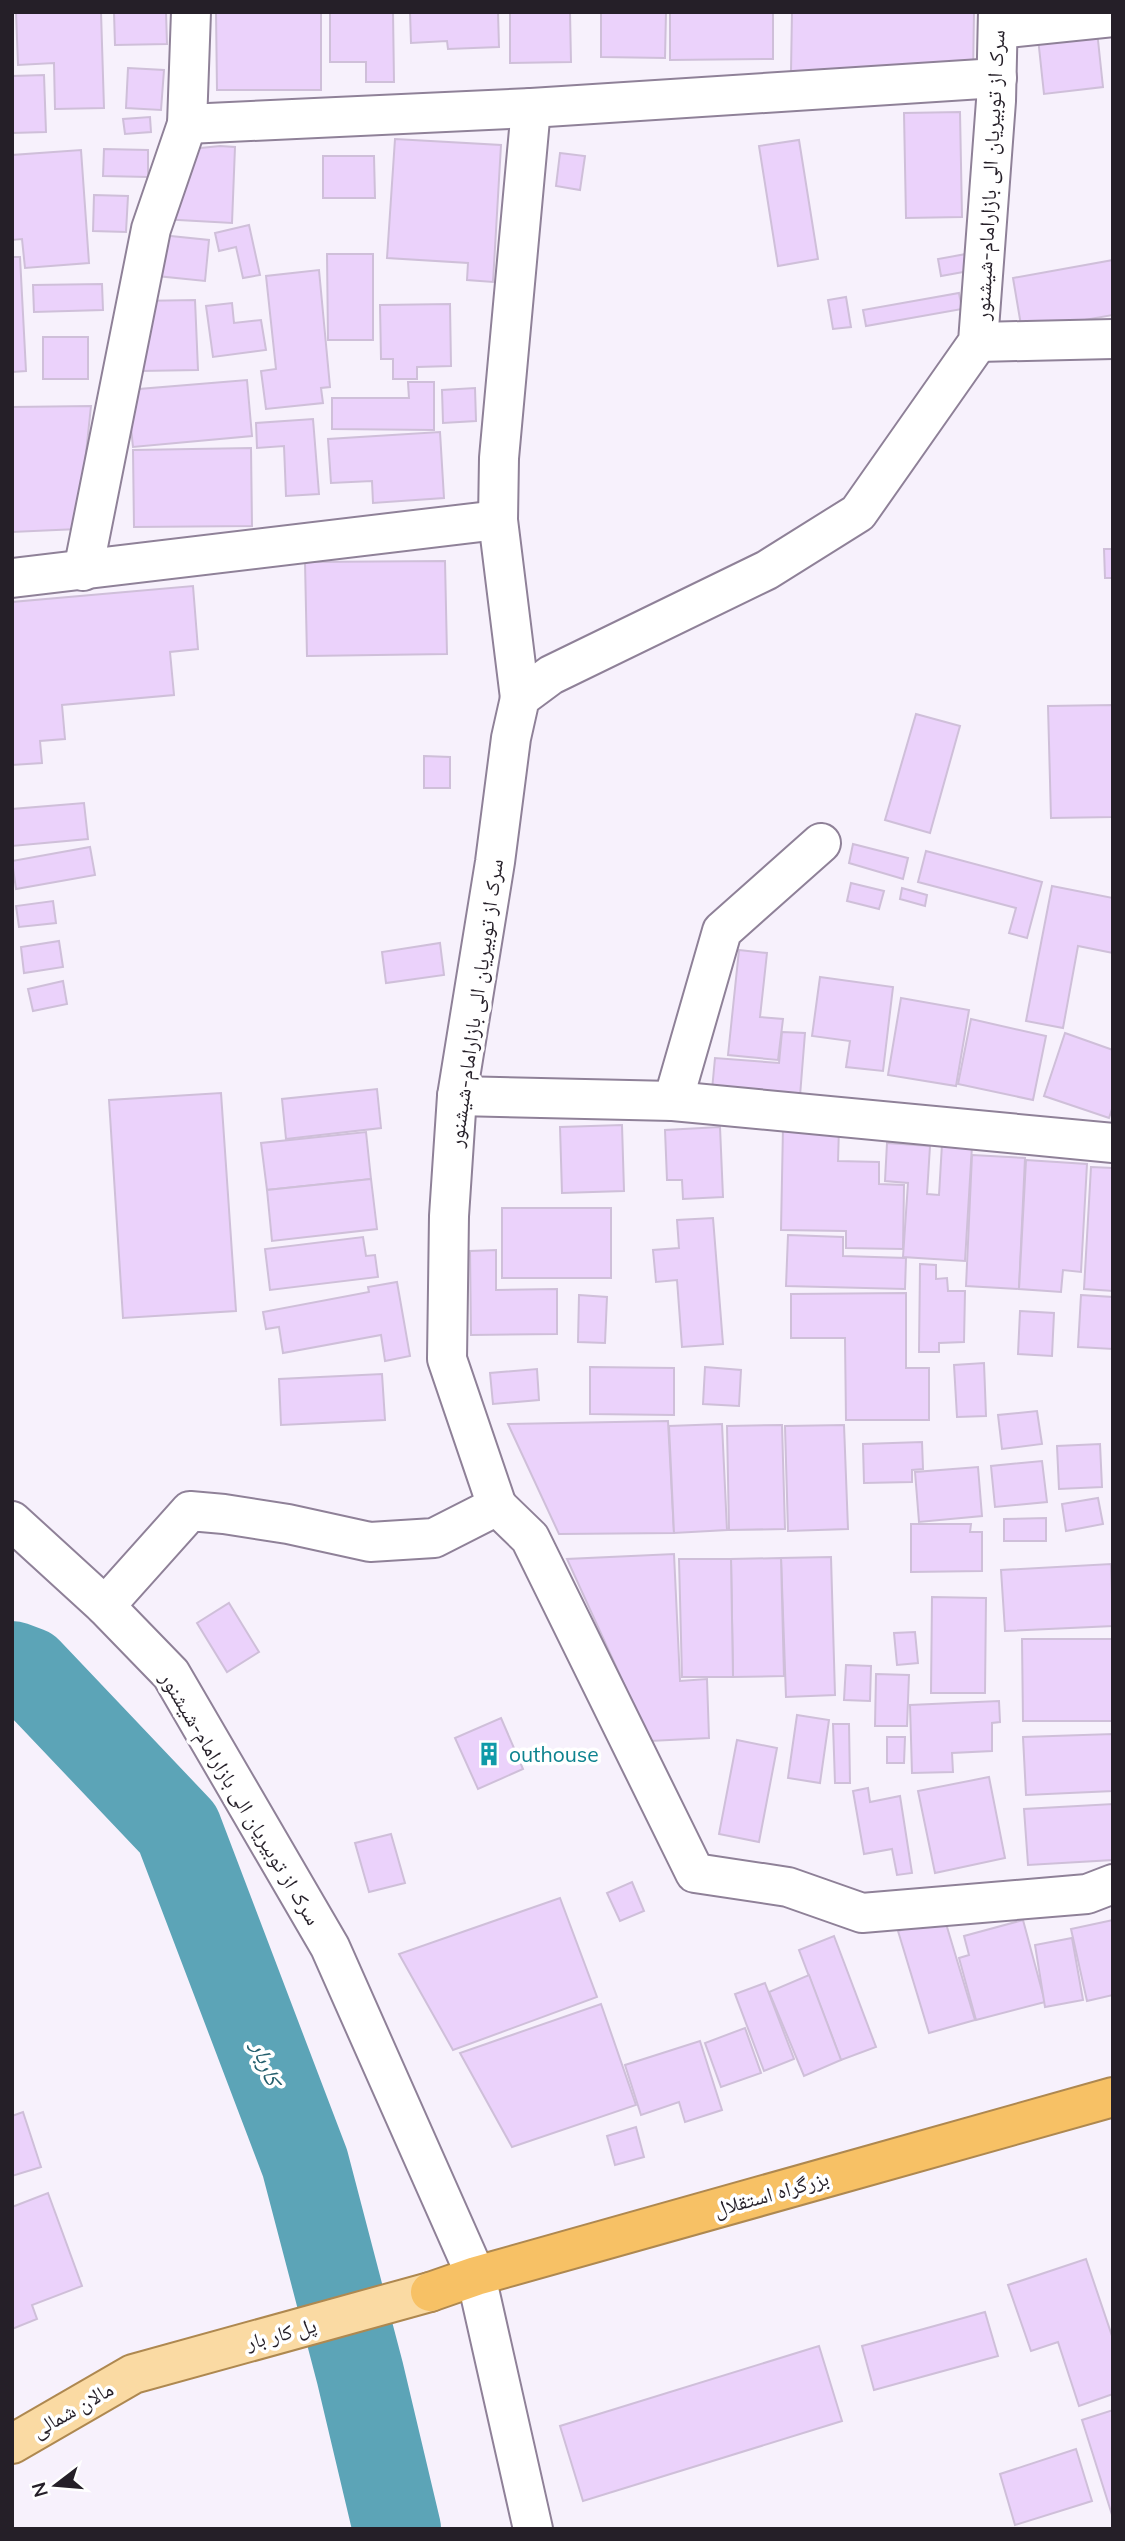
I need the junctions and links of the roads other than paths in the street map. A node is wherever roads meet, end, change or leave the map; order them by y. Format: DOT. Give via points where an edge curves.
graph roads {
  1 [pos="191,12"];
  2 [pos="1113,18"];
  3 [pos="998,20"];
  4 [pos="997,78"];
  5 [pos="531,108"];
  6 [pos="187,124"];
  7 [pos="1113,339"];
  8 [pos="978,342"];
  9 [pos="498,520"];
  10 [pos="83,571"];
  11 [pos="12,578"];
  12 [pos="520,698"];
  13 [pos="821,843"];
  14 [pos="457,1096"];
  15 [pos="673,1101"];
  16 [pos="1113,1143"];
  17 [pos="497,1506"];
  18 [pos="12,1521"];
  19 [pos="105,1606"];
  20 [pos="1113,1884"];
  21 [pos="1113,2097"];
  22 [pos="476,2276"];
  23 [pos="430,2292"];
  24 [pos="133,2374"];
  25 [pos="12,2444"];
  26 [pos="533,2529"];
  1 -- 6 [label="street"];
  2 -- 3 [label="street"];
  3 -- 4 [label="street, سرک از توبیریان الی بازارامام-شیشنور"];
  4 -- 5 [label="street"];
  4 -- 8 [label="street, سرک از توبیریان الی بازارامام-شیشنور"];
  5 -- 6 [label="street"];
  5 -- 9 [label="street" via="499,458"];
  6 -- 10 [label="street" via="151,229"];
  7 -- 8 [label="street"];
  8 -- 12 [label="street, سرک از توبیریان الی بازارامام-شیشنور" via="858,513 767,570 551,675"];
  9 -- 10 [label="street"];
  9 -- 12 [label="street"];
  10 -- 11 [label="street"];
  12 -- 14 [label="street, سرک از توبیریان الی بازارامام-شیشنور"];
  13 -- 15 [label="street" via="722,931"];
  14 -- 15 [label="street"];
  14 -- 17 [label="street, سرک از توبیریان الی بازارامام-شیشنور" via="447,1359"];
  15 -- 16 [label="street"];
  17 -- 19 [label="street" via="434,1538 370,1542 288,1524 190,1511"];
  17 -- 20 [label="street" via="530,1538 695,1873 788,1887 862,1913 1087,1894"];
  18 -- 19 [label="street, سرک از توبیریان الی بازارامام-شیشنور"];
  19 -- 22 [label="street, سرک از توبیریان الی بازارامام-شیشنور" via="172,1674 330,1947"];
  21 -- 22 [label="highway, بزرگراه استقلال"];
  22 -- 23 [label="highway, بزرگراه استقلال"];
  22 -- 26 [label="street, سرک از توبیریان الی بازارامام-شیشنور"];
  23 -- 24 [label="main road, پل کار بار"];
  24 -- 25 [label="main road, مالان شمالی"];
}
